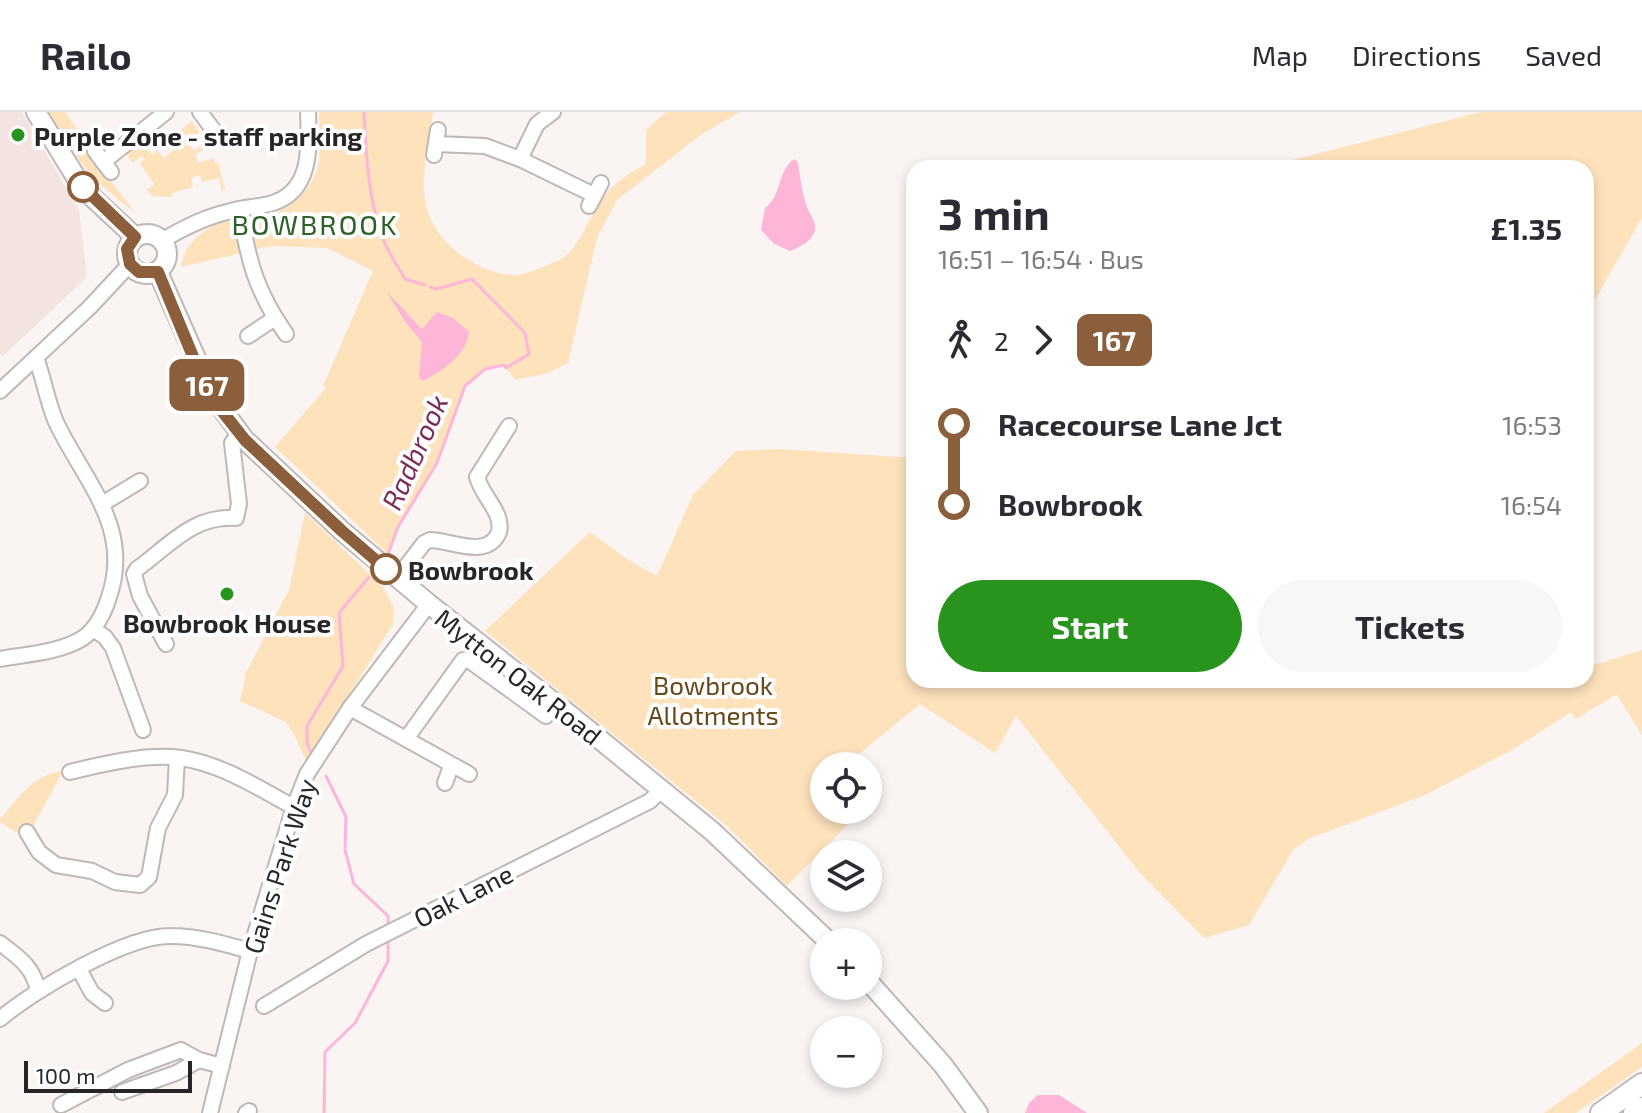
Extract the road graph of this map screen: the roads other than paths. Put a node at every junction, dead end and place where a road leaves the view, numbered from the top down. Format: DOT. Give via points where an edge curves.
graph roads {
  1 [pos="36,112"];
  2 [pos="166,112"];
  3 [pos="222,112"];
  4 [pos="308,112"];
  5 [pos="553,112"];
  6 [pos="205,118"];
  7 [pos="220,139"];
  8 [pos="436,143"];
  9 [pos="520,159"];
  10 [pos="103,162"];
  11 [pos="595,195"];
  12 [pos="239,209"];
  13 [pos="135,237"];
  14 [pos="163,240"];
  15 [pos="130,264"];
  16 [pos="158,272"];
  17 [pos="275,318"];
  18 [pos="286,334"];
  19 [pos="248,336"];
  20 [pos="36,358"];
  21 [pos="0,391"];
  22 [pos="509,426"];
  23 [pos="239,433"];
  24 [pos="140,481"];
  25 [pos="102,504"];
  26 [pos="397,578"];
  27 [pos="429,604"];
  28 [pos="93,629"];
  29 [pos="166,644"];
  30 [pos="0,659"];
  31 [pos="350,708"];
  32 [pos="546,716"];
  33 [pos="143,730"];
  34 [pos="406,739"];
  35 [pos="177,758"];
  36 [pos="451,766"];
  37 [pos="469,774"];
  38 [pos="445,783"];
  39 [pos="86,786"];
  40 [pos="662,789"];
  41 [pos="294,807"];
  42 [pos="27,832"];
  43 [pos="814,928"];
  44 [pos="0,943"];
  45 [pos="250,951"];
  46 [pos="79,969"];
  47 [pos="38,990"];
  48 [pos="882,997"];
  49 [pos="105,1003"];
  50 [pos="264,1006"];
  51 [pos="0,1019"];
  52 [pos="199,1060"];
  53 [pos="222,1066"];
  54 [pos="1642,1084"];
  55 [pos="122,1092"];
  56 [pos="61,1105"];
  57 [pos="1642,1108"];
  58 [pos="210,1113"];
  59 [pos="978,1113"];
  60 [pos="1601,1113"];
  61 [pos="1634,1113"];
  1 -- 13 [label="main road" via="77,179"];
  2 -- 10 [label="street"];
  3 -- 6 [label="street"];
  4 -- 12 [label="street" via="309,155 296,186 274,203"];
  5 -- 9 [label="street" via="537,124"];
  6 -- 7 [label="street"];
  8 -- 9 [label="street" via="485,146"];
  9 -- 11 [label="street"];
  12 -- 14 [label="street" via="202,218"];
  12 -- 17 [label="street" via="255,281"];
  13 -- 14 [label="main road" via="149,233"];
  13 -- 15 [label="main road" via="127,249"];
  14 -- 16 [label="main road" via="167,260"];
  15 -- 16 [label="main road" via="139,272"];
  15 -- 20 [label="street"];
  16 -- 23 [label="main road, Mytton Oak Road" via="213,397"];
  17 -- 18 [label="street"];
  17 -- 19 [label="street"];
  20 -- 21 [label="street"];
  20 -- 25 [label="street" via="57,424"];
  22 -- 26 [label="street" via="477,477 499,519 496,538 477,547 430,540"];
  23 -- 26 [label="main road, Mytton Oak Road"];
  23 -- 29 [label="street" via="232,443 236,518 200,522 134,574"];
  24 -- 25 [label="street"];
  25 -- 28 [label="street" via="116,562 108,602"];
  26 -- 27 [label="main road, Mytton Oak Road"];
  27 -- 31 [label="street, Gains Park Way"];
  27 -- 40 [label="main road, Mytton Oak Road"];
  28 -- 30 [label="street" via="63,647"];
  28 -- 33 [label="street" via="113,648 131,715"];
  31 -- 34 [label="street"];
  31 -- 41 [label="street, Gains Park Way" via="314,762"];
  32 -- 34 [label="street" via="463,660"];
  34 -- 36 [label="street"];
  35 -- 39 [label="street" via="76,770"];
  35 -- 41 [label="street" via="229,773"];
  35 -- 42 [label="street" via="175,795 158,828 149,877 140,885 56,865 39,852"];
  36 -- 37 [label="street"];
  36 -- 38 [label="street"];
  40 -- 43 [label="main road, Mytton Oak Road"];
  40 -- 50 [label="street, Oak Lane" via="650,801 389,933"];
  41 -- 45 [label="street, Gains Park Way"];
  44 -- 47 [label="street" via="25,961"];
  45 -- 46 [label="street" via="170,935 131,944"];
  45 -- 53 [label="street, Gains Park Way"];
  46 -- 47 [label="street"];
  46 -- 49 [label="street" via="88,997"];
  47 -- 51 [label="street"];
  48 -- 59 [label="main road"];
  52 -- 53 [label="street"];
  52 -- 55 [label="street"];
  52 -- 56 [label="street" via="181,1050"];
  53 -- 58 [label="street, Gains Park Way"];
  54 -- 60 [label="highway"];
  57 -- 61 [label="highway"];
}
